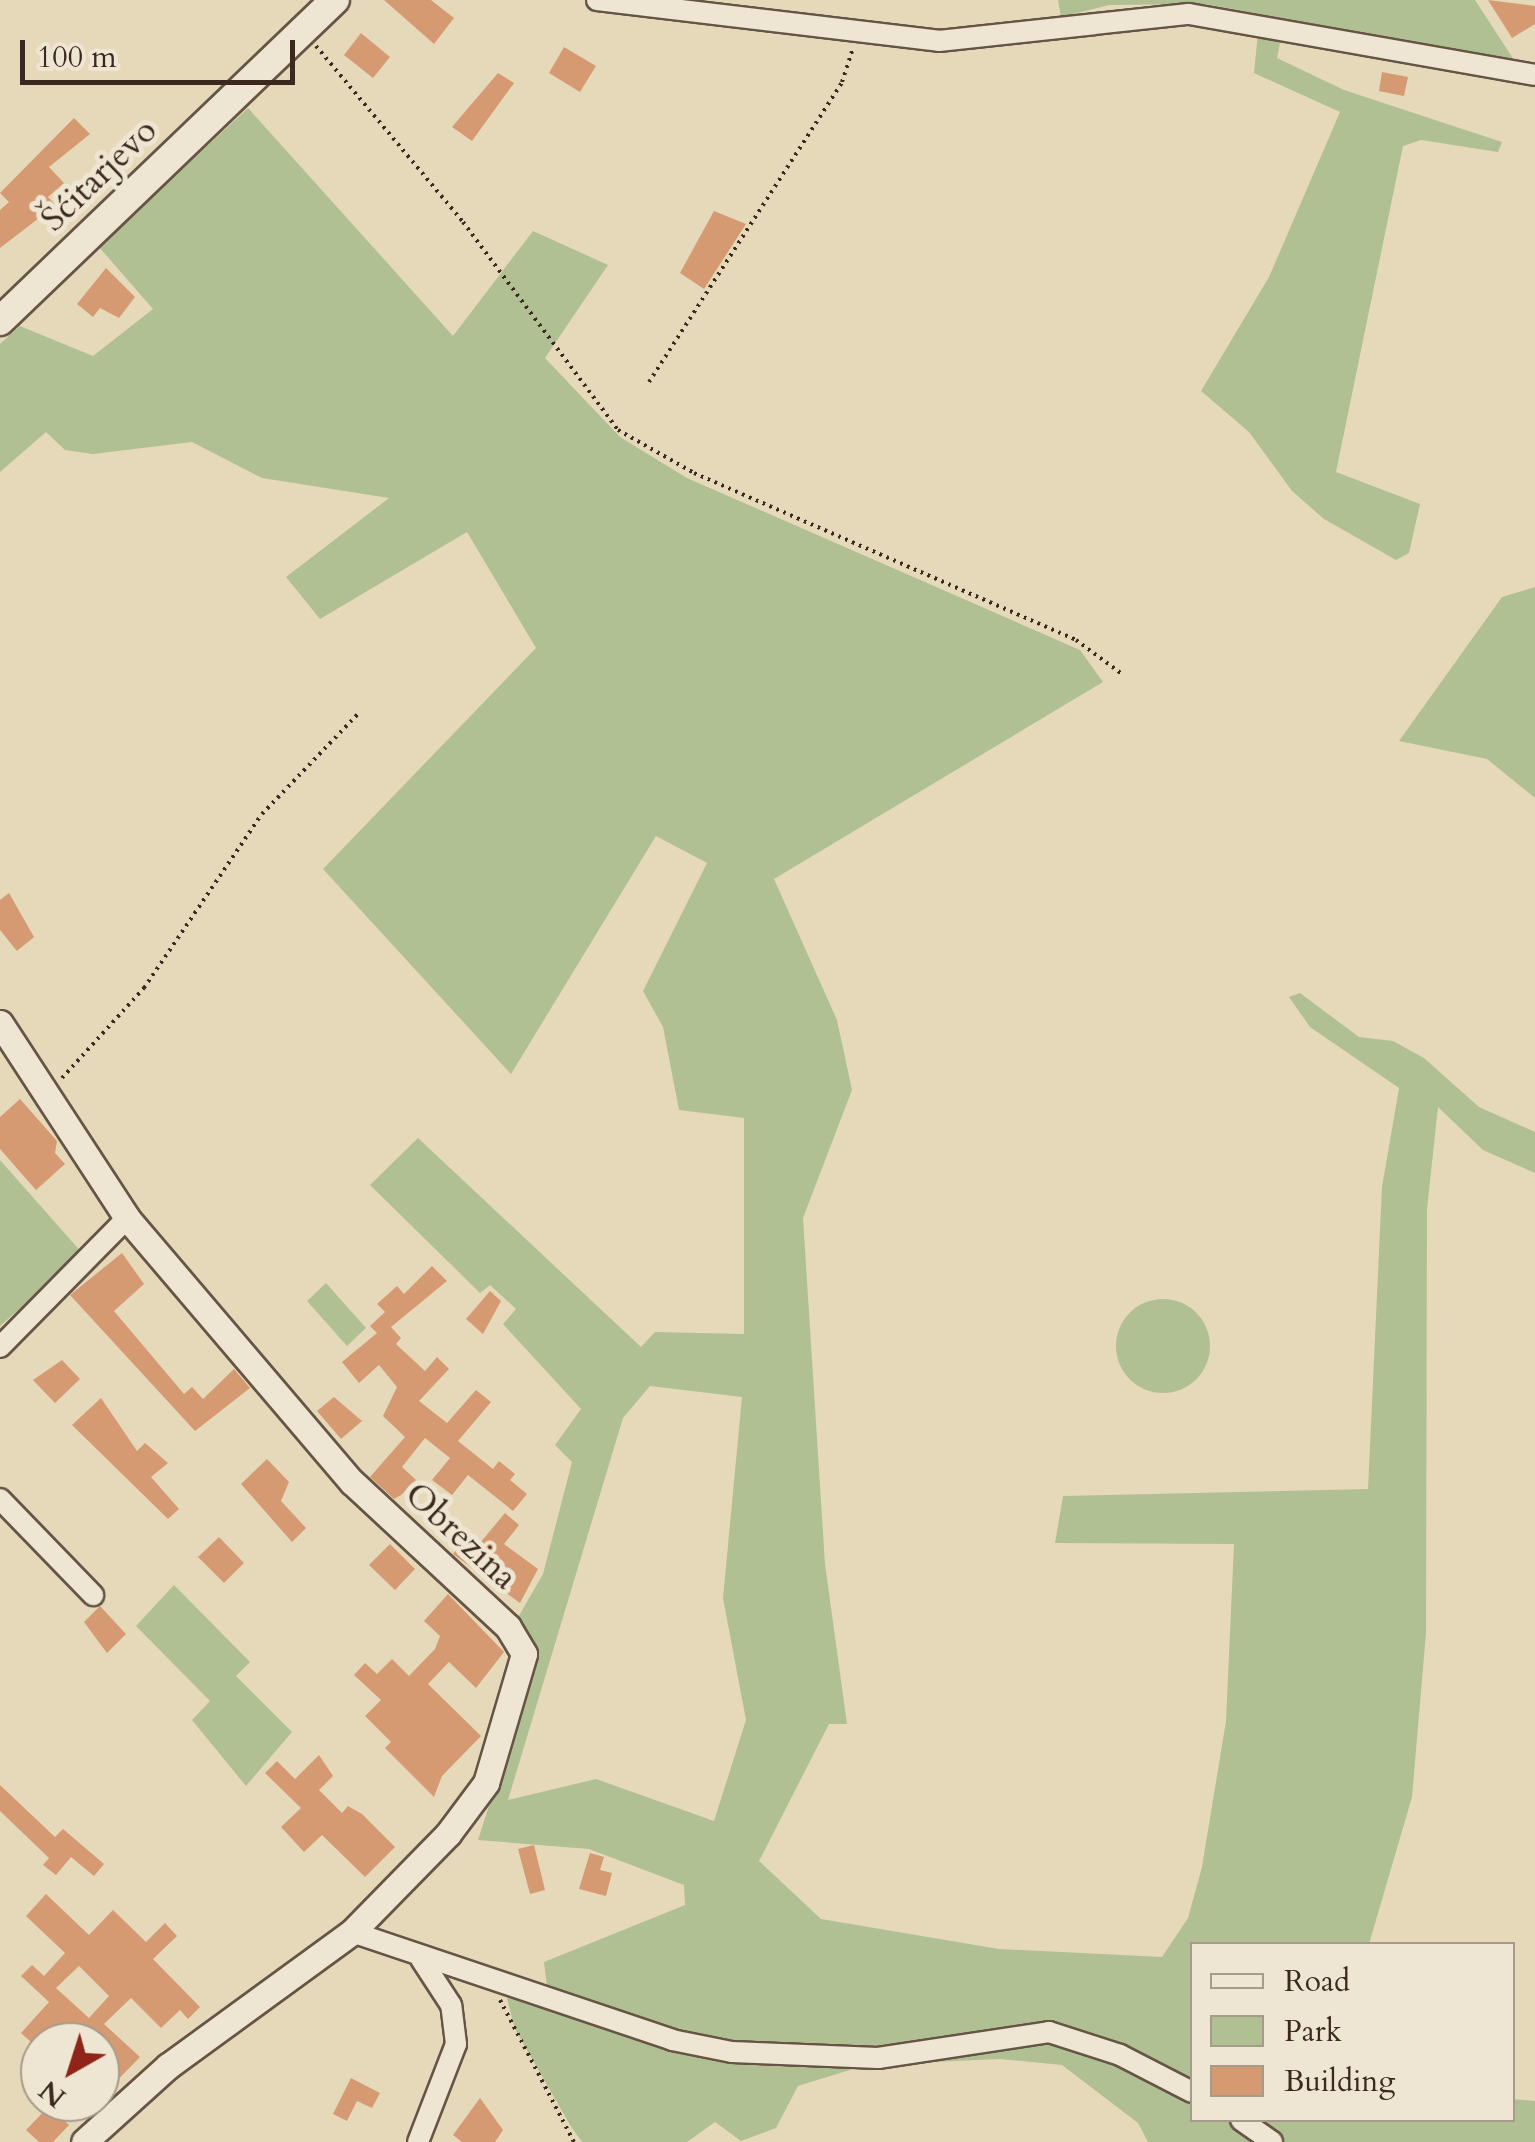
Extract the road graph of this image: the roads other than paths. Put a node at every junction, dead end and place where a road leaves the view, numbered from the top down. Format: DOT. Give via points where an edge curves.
graph roads {
  1 [pos="335,0"];
  2 [pos="597,0"];
  3 [pos="1535,75"];
  4 [pos="0,321"];
  5 [pos="0,1023"];
  6 [pos="128,1218"];
  7 [pos="0,1347"];
  8 [pos="0,1499"];
  9 [pos="93,1595"];
  10 [pos="352,1932"];
  11 [pos="420,1957"];
  12 [pos="1190,2091"];
  13 [pos="1245,2122"];
  14 [pos="84,2142"];
  15 [pos="418,2142"];
  16 [pos="1272,2142"];
  1 -- 4 [label="main road, Šćitarjevo"];
  2 -- 3 [label="street" via="939,41 1190,14"];
  5 -- 6 [label="street, Obrezina"];
  6 -- 7 [label="street"];
  6 -- 10 [label="street, Obrezina" via="352,1482 508,1627 524,1654 502,1745 471,1807"];
  8 -- 9 [label="street"];
  10 -- 11 [label="street"];
  10 -- 14 [label="street, Obrezina" via="168,2066"];
  11 -- 12 [label="street" via="672,2040 770,2057 878,2058 1048,2032 1120,2054"];
  11 -- 15 [label="street" via="451,2005 456,2044"];
  13 -- 16 [label="street"];
}
